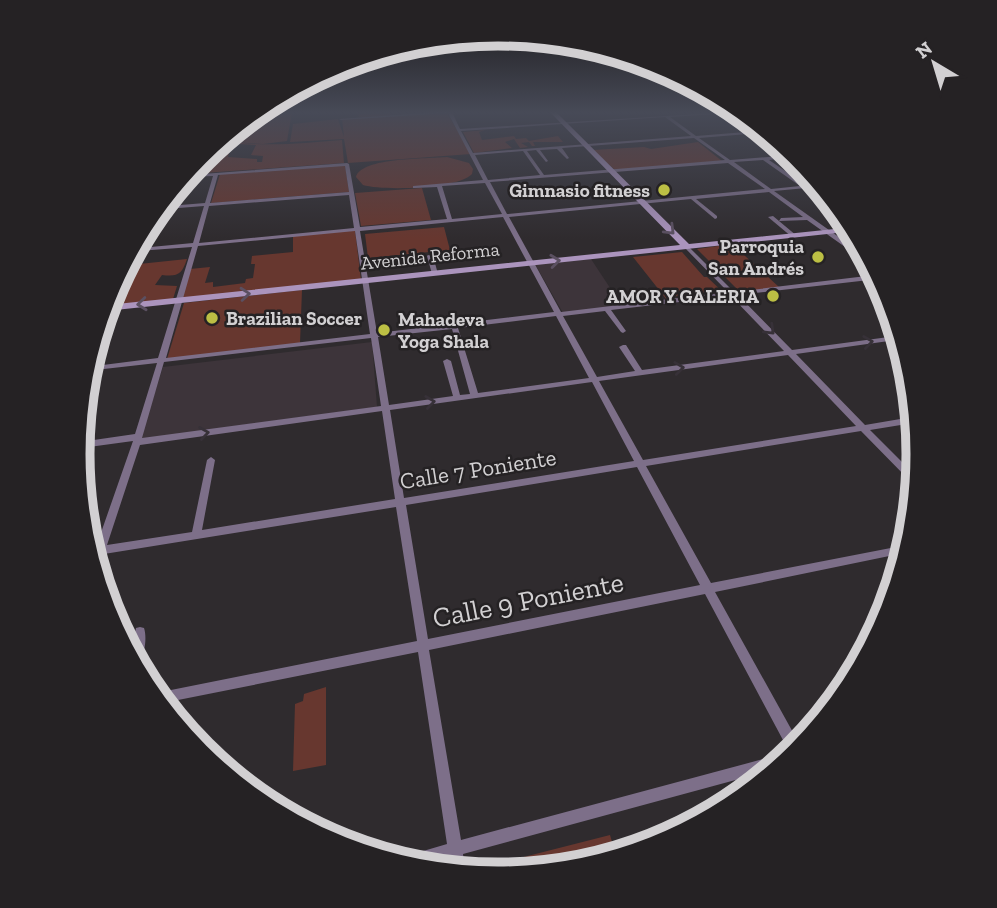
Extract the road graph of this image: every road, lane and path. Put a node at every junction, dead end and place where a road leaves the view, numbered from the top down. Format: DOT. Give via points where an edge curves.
graph roads {
  1 [pos="472,154"];
  2 [pos="527,154"];
  3 [pos="541,154"];
  4 [pos="565,154"];
  5 [pos="595,154"];
  6 [pos="719,154"];
  7 [pos="568,158"];
  8 [pos="779,158"];
  9 [pos="765,159"];
  10 [pos="546,160"];
  11 [pos="729,162"];
  12 [pos="612,171"];
  13 [pos="216,174"];
  14 [pos="200,175"];
  15 [pos="543,177"];
  16 [pos="486,181"];
  17 [pos="439,185"];
  18 [pos="807,186"];
  19 [pos="415,187"];
  20 [pos="804,187"];
  21 [pos="770,190"];
  22 [pos="352,193"];
  23 [pos="692,198"];
  24 [pos="643,202"];
  25 [pos="207,205"];
  26 [pos="172,208"];
  27 [pos="504,215"];
  28 [pos="715,217"];
  29 [pos="771,217"];
  30 [pos="808,218"];
  31 [pos="450,220"];
  32 [pos="781,220"];
  33 [pos="358,229"];
  34 [pos="840,231"];
  35 [pos="827,232"];
  36 [pos="794,236"];
  37 [pos="195,244"];
  38 [pos="687,247"];
  39 [pos="145,249"];
  40 [pos="852,249"];
  41 [pos="430,256"];
  42 [pos="531,263"];
  43 [pos="435,274"];
  44 [pos="867,278"];
  45 [pos="365,281"];
  46 [pos="733,295"];
  47 [pos="177,301"];
  48 [pos="118,307"];
  49 [pos="607,309"];
  50 [pos="559,315"];
  51 [pos="455,328"];
  52 [pos="623,331"];
  53 [pos="375,337"];
  54 [pos="890,339"];
  55 [pos="623,347"];
  56 [pos="790,352"];
  57 [pos="447,361"];
  58 [pos="160,362"];
  59 [pos="99,368"];
  60 [pos="640,373"];
  61 [pos="594,379"];
  62 [pos="475,396"];
  63 [pos="457,398"];
  64 [pos="385,408"];
  65 [pos="906,421"];
  66 [pos="863,428"];
  67 [pos="137,440"];
  68 [pos="90,444"];
  69 [pos="211,460"];
  70 [pos="640,464"];
  71 [pos="906,472"];
  72 [pos="399,501"];
  73 [pos="196,534"];
  74 [pos="101,545"];
  75 [pos="895,551"];
  76 [pos="102,552"];
  77 [pos="707,589"];
  78 [pos="140,632"];
  79 [pos="138,646"];
  80 [pos="421,646"];
  81 [pos="169,696"];
  82 [pos="790,740"];
  83 [pos="761,767"];
  84 [pos="455,849"];
  85 [pos="428,856"];
  86 [pos="457,860"];
  1 -- 16 [label="street"];
  2 -- 15 [label="street"];
  3 -- 10 [label="street"];
  4 -- 7 [label="street"];
  5 -- 12 [label="main road"];
  6 -- 11 [label="street"];
  8 -- 9 [label="street"];
  9 -- 11 [label="street"];
  9 -- 20 [label="street"];
  11 -- 12 [label="street"];
  11 -- 21 [label="street"];
  12 -- 15 [label="street"];
  12 -- 24 [label="main road"];
  13 -- 14 [label="street"];
  13 -- 22 [label="street" via="347,164"];
  13 -- 25 [label="street"];
  15 -- 16 [label="street"];
  16 -- 17 [label="street"];
  16 -- 27 [label="street"];
  17 -- 19 [label="street"];
  17 -- 31 [label="street"];
  18 -- 20 [label="street"];
  20 -- 21 [label="street"];
  21 -- 23 [label="street"];
  21 -- 30 [label="street"];
  22 -- 25 [label="street"];
  22 -- 33 [label="street"];
  23 -- 24 [label="street"];
  23 -- 28 [label="street"];
  24 -- 27 [label="street"];
  24 -- 38 [label="main road, one-way"];
  25 -- 26 [label="street"];
  25 -- 37 [label="street"];
  27 -- 31 [label="street"];
  27 -- 42 [label="street"];
  29 -- 36 [label="street"];
  30 -- 32 [label="street"];
  30 -- 35 [label="street"];
  31 -- 33 [label="street"];
  33 -- 37 [label="street"];
  33 -- 45 [label="street"];
  34 -- 35 [label="main road, Avenida Reforma"];
  35 -- 36 [label="main road, Avenida Reforma"];
  35 -- 40 [label="street"];
  36 -- 38 [label="main road, Avenida Reforma"];
  37 -- 39 [label="street"];
  37 -- 47 [label="street"];
  42 -- 38 [label="main road, Avenida Reforma, one-way"];
  38 -- 46 [label="street"];
  41 -- 43 [label="street"];
  42 -- 43 [label="main road, Avenida Reforma"];
  42 -- 50 [label="street"];
  43 -- 45 [label="main road, Avenida Reforma"];
  44 -- 46 [label="street"];
  47 -- 45 [label="main road, Avenida Reforma, one-way"];
  45 -- 53 [label="street"];
  46 -- 49 [label="street"];
  46 -- 56 [label="street, one-way"];
  47 -- 48 [label="main road, Avenida Reforma, one-way"];
  47 -- 58 [label="street"];
  49 -- 50 [label="street"];
  49 -- 52 [label="street"];
  50 -- 51 [label="street"];
  50 -- 61 [label="street"];
  51 -- 53 [label="street"];
  51 -- 62 [label="street"];
  53 -- 58 [label="street"];
  53 -- 64 [label="street"];
  56 -- 54 [label="street, one-way"];
  55 -- 60 [label="street"];
  60 -- 56 [label="street, one-way"];
  56 -- 66 [label="street"];
  57 -- 63 [label="street"];
  58 -- 59 [label="street"];
  58 -- 67 [label="street"];
  60 -- 61 [label="street"];
  61 -- 62 [label="street"];
  61 -- 70 [label="street"];
  62 -- 63 [label="street"];
  64 -- 63 [label="street, one-way"];
  67 -- 64 [label="street, one-way"];
  64 -- 72 [label="street"];
  65 -- 66 [label="street, Calle 7 Poniente"];
  66 -- 70 [label="street, Calle 7 Poniente"];
  66 -- 71 [label="street"];
  67 -- 68 [label="street"];
  67 -- 74 [label="street"];
  69 -- 73 [label="street"];
  70 -- 72 [label="street, Calle 7 Poniente"];
  70 -- 77 [label="street"];
  72 -- 73 [label="street, Calle 7 Poniente"];
  72 -- 80 [label="street"];
  73 -- 76 [label="street, Calle 7 Poniente"];
  75 -- 77 [label="street, Calle 9 Poniente"];
  77 -- 80 [label="street, Calle 9 Poniente"];
  77 -- 82 [label="street"];
  78 -- 79 [label="street"];
  80 -- 81 [label="street, Calle 9 Poniente"];
  80 -- 84 [label="street"];
  83 -- 84 [label="street"];
  84 -- 85 [label="street"];
  84 -- 86 [label="street"];
}
